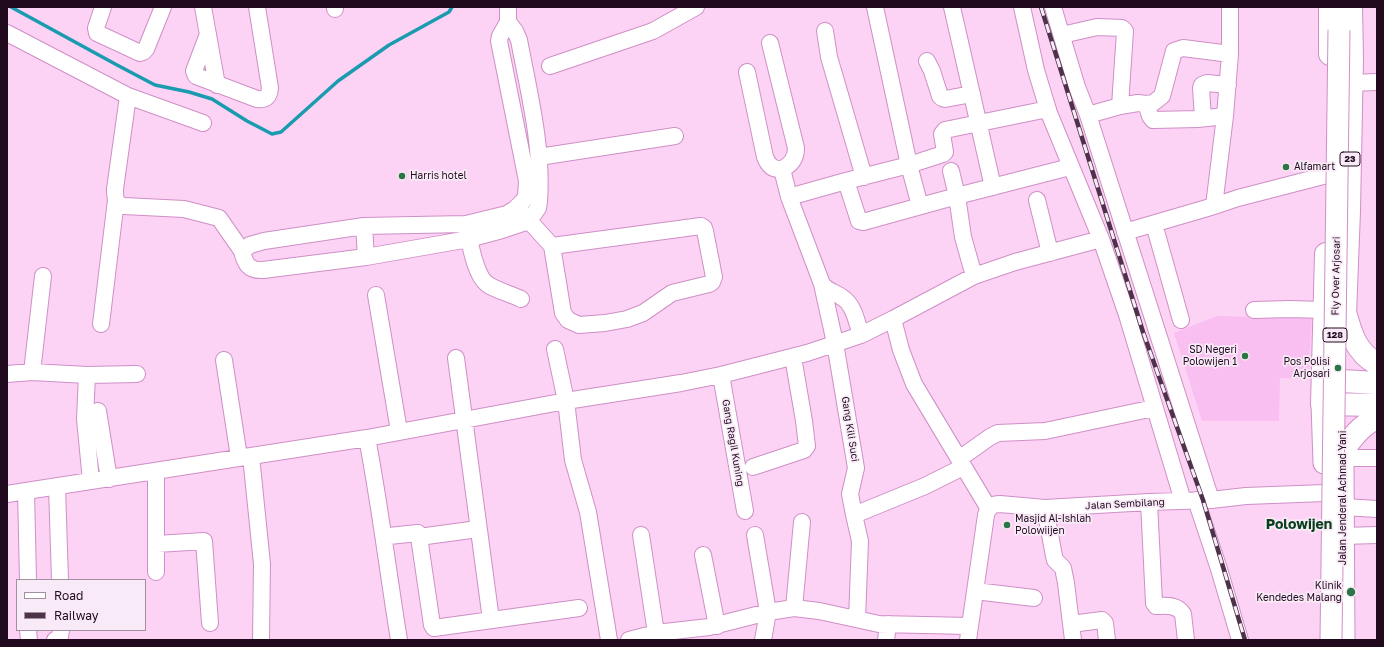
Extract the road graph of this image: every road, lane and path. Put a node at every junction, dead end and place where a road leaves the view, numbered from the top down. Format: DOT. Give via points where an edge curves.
graph roads {
  1 [pos="103,7"];
  2 [pos="162,7"];
  3 [pos="203,7"];
  4 [pos="257,7"];
  5 [pos="696,7"];
  6 [pos="875,7"];
  7 [pos="952,7"];
  8 [pos="1022,7"];
  9 [pos="1053,7"];
  10 [pos="1230,7"];
  11 [pos="1330,7"];
  12 [pos="1339,7"];
  13 [pos="1351,7"];
  14 [pos="508,14"];
  15 [pos="825,31"];
  16 [pos="7,33"];
  17 [pos="1062,35"];
  18 [pos="770,42"];
  19 [pos="1230,54"];
  20 [pos="927,61"];
  21 [pos="550,66"];
  22 [pos="747,72"];
  23 [pos="1377,82"];
  24 [pos="1351,83"];
  25 [pos="1228,85"];
  26 [pos="972,94"];
  27 [pos="128,96"];
  28 [pos="1146,104"];
  29 [pos="1120,106"];
  30 [pos="1048,109"];
  31 [pos="1088,115"];
  32 [pos="1225,116"];
  33 [pos="1203,118"];
  34 [pos="203,123"];
  35 [pos="979,124"];
  36 [pos="675,136"];
  37 [pos="539,157"];
  38 [pos="909,165"];
  39 [pos="1066,168"];
  40 [pos="782,169"];
  41 [pos="951,171"];
  42 [pos="1327,174"];
  43 [pos="864,177"];
  44 [pos="846,181"];
  45 [pos="993,187"];
  46 [pos="957,196"];
  47 [pos="789,197"];
  48 [pos="116,200"];
  49 [pos="1037,200"];
  50 [pos="920,206"];
  51 [pos="1214,206"];
  52 [pos="517,207"];
  53 [pos="529,221"];
  54 [pos="1154,224"];
  55 [pos="364,226"];
  56 [pos="467,232"];
  57 [pos="1125,232"];
  58 [pos="1101,239"];
  59 [pos="552,246"];
  60 [pos="242,251"];
  61 [pos="1050,253"];
  62 [pos="366,257"];
  63 [pos="43,276"];
  64 [pos="974,276"];
  65 [pos="822,284"];
  66 [pos="376,295"];
  67 [pos="521,299"];
  68 [pos="1254,310"];
  69 [pos="1335,311"];
  70 [pos="893,319"];
  71 [pos="1182,320"];
  72 [pos="101,324"];
  73 [pos="861,335"];
  74 [pos="835,343"];
  75 [pos="554,349"];
  76 [pos="793,356"];
  77 [pos="456,358"];
  78 [pos="224,360"];
  79 [pos="1377,364"];
  80 [pos="32,372"];
  81 [pos="7,374"];
  82 [pos="137,374"];
  83 [pos="87,375"];
  84 [pos="721,375"];
  85 [pos="1333,381"];
  86 [pos="1377,383"];
  87 [pos="566,401"];
  88 [pos="1333,404"];
  89 [pos="1377,405"];
  90 [pos="1154,408"];
  91 [pos="98,411"];
  92 [pos="1377,418"];
  93 [pos="464,420"];
  94 [pos="399,431"];
  95 [pos="367,438"];
  96 [pos="245,456"];
  97 [pos="1342,456"];
  98 [pos="1377,458"];
  99 [pos="961,463"];
  100 [pos="753,467"];
  101 [pos="156,472"];
  102 [pos="109,479"];
  103 [pos="91,482"];
  104 [pos="58,486"];
  105 [pos="26,491"];
  106 [pos="1325,493"];
  107 [pos="7,494"];
  108 [pos="1199,500"];
  109 [pos="1149,502"];
  110 [pos="1344,507"];
  111 [pos="1045,508"];
  112 [pos="988,509"];
  113 [pos="1377,509"];
  114 [pos="745,511"];
  115 [pos="854,514"];
  116 [pos="802,522"];
  117 [pos="478,529"];
  118 [pos="1377,534"];
  119 [pos="641,535"];
  120 [pos="755,535"];
  121 [pos="389,536"];
  122 [pos="1343,536"];
  123 [pos="419,537"];
  124 [pos="157,544"];
  125 [pos="703,555"];
  126 [pos="156,572"];
  127 [pos="28,579"];
  128 [pos="60,579"];
  129 [pos="975,591"];
  130 [pos="1034,598"];
  131 [pos="579,608"];
  132 [pos="794,608"];
  133 [pos="768,612"];
  134 [pos="857,619"];
  135 [pos="491,620"];
  136 [pos="210,623"];
  137 [pos="1071,624"];
  138 [pos="717,626"];
  139 [pos="61,631"];
  140 [pos="887,632"];
  141 [pos="656,633"];
  142 [pos="968,633"];
  143 [pos="55,640"];
  144 [pos="261,640"];
  145 [pos="399,640"];
  146 [pos="609,640"];
  147 [pos="629,640"];
  148 [pos="763,640"];
  149 [pos="1073,640"];
  150 [pos="1107,640"];
  151 [pos="1186,640"];
  152 [pos="1240,640"];
  153 [pos="1248,640"];
  154 [pos="1323,640"];
  155 [pos="1331,640"];
  156 [pos="1344,640"];
  1 -- 2 [label="street" via="96,28 97,33 140,53 146,49"];
  3 -- 4 [label="street" via="208,34 194,73 197,77 217,85 257,99 265,99 269,96 270,88"];
  5 -- 21 [label="street" via="653,31"];
  6 -- 38 [label="street"];
  7 -- 26 [label="street"];
  8 -- 30 [label="street"];
  9 -- 17 [label="street"];
  10 -- 19 [label="street"];
  11 -- 42 [label="highway, 23"];
  12 -- 155 [label="main road, Fly Over Arjosari / 128, bridge"];
  13 -- 24 [label="highway, 23"];
  14 -- 37 [label="street" via="519,40"];
  14 -- 52 [label="street" via="499,41 527,181 526,196"];
  15 -- 43 [label="street" via="829,57"];
  16 -- 27 [label="street"];
  17 -- 29 [label="street" via="1097,27 1122,28 1125,31"];
  17 -- 31 [label="street"];
  18 -- 40 [label="street" via="796,148 793,160"];
  19 -- 25 [label="street"];
  19 -- 28 [label="street" via="1183,48 1174,51 1162,96 1153,103"];
  20 -- 26 [label="street" via="942,98"];
  22 -- 40 [label="street" via="766,161 775,169"];
  23 -- 24 [label="street"];
  24 -- 69 [label="highway, 23" via="1349,211"];
  25 -- 32 [label="street"];
  25 -- 33 [label="street" via="1202,85"];
  26 -- 35 [label="street"];
  27 -- 34 [label="street"];
  27 -- 48 [label="street" via="115,188"];
  28 -- 29 [label="street"];
  28 -- 33 [label="street" via="1153,120"];
  29 -- 31 [label="street"];
  30 -- 35 [label="street"];
  30 -- 58 [label="street"];
  31 -- 57 [label="street"];
  32 -- 33 [label="street"];
  32 -- 51 [label="street"];
  35 -- 38 [label="street" via="945,130 942,134 945,152 943,154"];
  35 -- 45 [label="street"];
  36 -- 37 [label="street"];
  37 -- 53 [label="street" via="539,202"];
  38 -- 43 [label="street"];
  38 -- 50 [label="street"];
  39 -- 45 [label="street"];
  40 -- 47 [label="street, Gang Kili Suci"];
  41 -- 46 [label="street"];
  42 -- 51 [label="street"];
  42 -- 69 [label="highway, 23"];
  43 -- 44 [label="street"];
  44 -- 47 [label="street"];
  44 -- 50 [label="street" via="860,222"];
  45 -- 46 [label="street"];
  46 -- 50 [label="street"];
  46 -- 64 [label="street" via="963,237"];
  47 -- 65 [label="street, Gang Kili Suci"];
  48 -- 60 [label="street" via="124,206 184,210 220,218"];
  48 -- 72 [label="street"];
  49 -- 61 [label="street"];
  51 -- 54 [label="street"];
  52 -- 53 [label="street"];
  52 -- 56 [label="street"];
  53 -- 56 [label="street" via="502,230"];
  53 -- 59 [label="street"];
  54 -- 57 [label="street"];
  54 -- 71 [label="street"];
  55 -- 56 [label="street"];
  55 -- 60 [label="street" via="264,241 250,245"];
  55 -- 62 [label="street"];
  56 -- 62 [label="street"];
  56 -- 67 [label="street" via="483,280 492,287"];
  57 -- 108 [label="street"];
  58 -- 61 [label="street"];
  58 -- 90 [label="street" via="1127,315"];
  59 -- 59 [label="street" via="563,313 568,320 579,325 634,317 672,293 709,284 714,278 705,231 701,226"];
  60 -- 62 [label="street" via="248,266 256,270"];
  61 -- 64 [label="street"];
  63 -- 80 [label="street"];
  64 -- 70 [label="street"];
  65 -- 73 [label="street" via="826,290 840,296 852,307"];
  65 -- 74 [label="street, Gang Kili Suci"];
  66 -- 94 [label="street"];
  68 -- 69 [label="street"];
  69 -- 79 [label="highway" via="1355,343"];
  69 -- 85 [label="highway, 23" via="1343,364"];
  70 -- 73 [label="street"];
  70 -- 99 [label="street" via="914,384"];
  73 -- 74 [label="street"];
  74 -- 76 [label="street"];
  74 -- 115 [label="street, Gang Kili Suci" via="856,468 850,494"];
  75 -- 87 [label="street"];
  76 -- 84 [label="street"];
  76 -- 100 [label="street" via="807,446 804,450"];
  77 -- 93 [label="street"];
  78 -- 96 [label="street"];
  80 -- 81 [label="street"];
  80 -- 83 [label="street"];
  82 -- 83 [label="street"];
  83 -- 103 [label="street" via="85,419"];
  84 -- 87 [label="street"];
  84 -- 114 [label="street, Gang Ragil Kuning"];
  85 -- 86 [label="highway"];
  85 -- 88 [label="highway, 23"];
  87 -- 93 [label="street"];
  87 -- 146 [label="street" via="573,460 588,512"];
  88 -- 89 [label="highway"];
  88 -- 97 [label="main road, Jalan Jenderal Achmad Yani"];
  88 -- 106 [label="main road, Jalan Jenderal Achmad Yani"];
  90 -- 99 [label="street" via="1045,431 996,434"];
  90 -- 108 [label="street"];
  91 -- 102 [label="street"];
  92 -- 97 [label="highway" via="1350,438"];
  93 -- 94 [label="street"];
  93 -- 117 [label="street"];
  94 -- 95 [label="street"];
  95 -- 96 [label="street"];
  95 -- 145 [label="street"];
  96 -- 101 [label="street"];
  96 -- 144 [label="street" via="262,564"];
  97 -- 98 [label="street"];
  97 -- 110 [label="main road, Jalan Jenderal Achmad Yani"];
  99 -- 112 [label="street"];
  99 -- 115 [label="street" via="925,486"];
  101 -- 102 [label="street"];
  101 -- 124 [label="street"];
  102 -- 103 [label="street"];
  103 -- 104 [label="street"];
  104 -- 105 [label="street"];
  104 -- 128 [label="street"];
  105 -- 107 [label="street"];
  105 -- 127 [label="street"];
  106 -- 108 [label="street, Jalan Sembilang"];
  106 -- 154 [label="main road, Jalan Jenderal Achmad Yani"];
  108 -- 109 [label="street, Jalan Sembilang"];
  108 -- 152 [label="street"];
  108 -- 153 [label="street"];
  109 -- 111 [label="street, Jalan Sembilang"];
  109 -- 151 [label="street" via="1154,604 1173,606 1181,611"];
  110 -- 113 [label="street"];
  110 -- 122 [label="main road, Jalan Jenderal Achmad Yani"];
  111 -- 112 [label="street, Jalan Sembilang" via="1000,504"];
  111 -- 137 [label="street" via="1055,560 1062,568 1066,583"];
  112 -- 129 [label="street"];
  115 -- 134 [label="street, Gang Kili Suci" via="860,541"];
  116 -- 132 [label="street"];
  117 -- 123 [label="street"];
  117 -- 135 [label="street"];
  118 -- 122 [label="street"];
  119 -- 141 [label="street"];
  120 -- 133 [label="street"];
  121 -- 123 [label="street" via="418,533"];
  122 -- 156 [label="main road, Jalan Jenderal Achmad Yani"];
  123 -- 135 [label="street" via="432,626 438,628"];
  124 -- 126 [label="street"];
  124 -- 136 [label="street" via="204,541"];
  125 -- 138 [label="street"];
  129 -- 130 [label="street"];
  129 -- 142 [label="street"];
  131 -- 135 [label="street"];
  132 -- 133 [label="street"];
  132 -- 134 [label="street"];
  133 -- 138 [label="street"];
  133 -- 148 [label="street"];
  134 -- 140 [label="street"];
  137 -- 149 [label="street"];
  137 -- 150 [label="street" via="1102,620 1106,623"];
  138 -- 141 [label="street"];
  139 -- 143 [label="street" via="60,637"];
  140 -- 142 [label="street"];
  141 -- 147 [label="street"];
}
